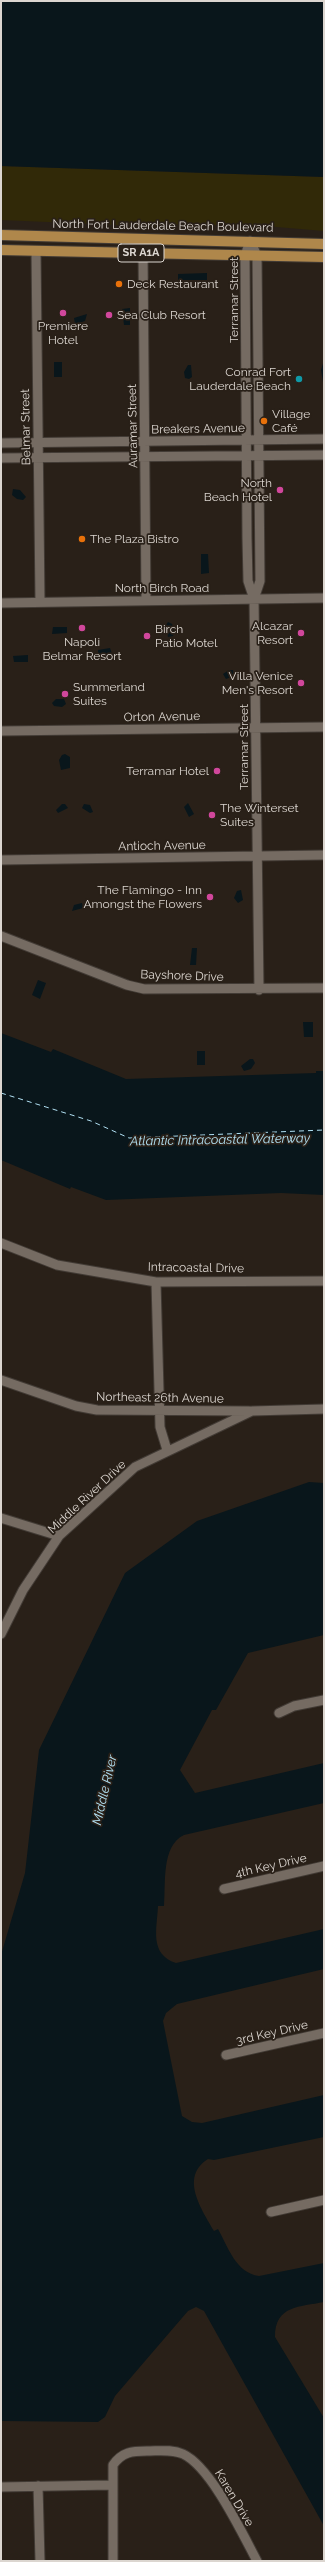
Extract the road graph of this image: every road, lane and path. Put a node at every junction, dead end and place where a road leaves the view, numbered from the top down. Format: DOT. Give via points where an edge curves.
graph roads {
  1 [pos="1,235"];
  2 [pos="250,241"];
  3 [pos="324,244"];
  4 [pos="1,250"];
  5 [pos="36,251"];
  6 [pos="143,253"];
  7 [pos="245,256"];
  8 [pos="257,256"];
  9 [pos="324,257"];
  10 [pos="324,439"];
  11 [pos="246,440"];
  12 [pos="259,440"];
  13 [pos="145,441"];
  14 [pos="38,443"];
  15 [pos="1,444"];
  16 [pos="324,455"];
  17 [pos="246,456"];
  18 [pos="259,456"];
  19 [pos="145,457"];
  20 [pos="1,458"];
  21 [pos="38,458"];
  22 [pos="324,598"];
  23 [pos="146,599"];
  24 [pos="254,600"];
  25 [pos="40,602"];
  26 [pos="1,603"];
  27 [pos="324,727"];
  28 [pos="256,728"];
  29 [pos="1,731"];
  30 [pos="256,856"];
  31 [pos="324,856"];
  32 [pos="1,860"];
  33 [pos="1,936"];
  34 [pos="324,988"];
  35 [pos="259,990"];
  36 [pos="1,1243"];
  37 [pos="324,1281"];
  38 [pos="156,1282"];
  39 [pos="1,1380"];
  40 [pos="324,1409"];
  41 [pos="252,1411"];
  42 [pos="160,1412"];
  43 [pos="167,1450"];
  44 [pos="1,1518"];
  45 [pos="59,1536"];
  46 [pos="1,1634"];
  47 [pos="324,1700"];
  48 [pos="279,1713"];
  49 [pos="324,1866"];
  50 [pos="224,1889"];
  51 [pos="324,2033"];
  52 [pos="226,2056"];
  53 [pos="324,2200"];
  54 [pos="270,2212"];
  55 [pos="111,2485"];
  56 [pos="38,2486"];
  57 [pos="1,2487"];
  58 [pos="40,2561"];
  59 [pos="113,2561"];
  60 [pos="257,2561"];
  1 -- 2 [label="main road, North Fort Lauderdale Beach Boulevard / SR A1A"];
  2 -- 3 [label="main road, North Fort Lauderdale Beach Boulevard / SR A1A"];
  2 -- 7 [label="street, Terramar Street"];
  2 -- 8 [label="street, Terramar Street"];
  4 -- 5 [label="main road, SR A1A"];
  5 -- 6 [label="main road, SR A1A"];
  5 -- 14 [label="street, Belmar Street"];
  6 -- 7 [label="main road, SR A1A"];
  6 -- 13 [label="street, Auramar Street"];
  7 -- 8 [label="main road, SR A1A"];
  7 -- 11 [label="street, Terramar Street"];
  8 -- 9 [label="main road, SR A1A"];
  8 -- 12 [label="street, Terramar Street"];
  10 -- 12 [label="street, Breakers Avenue"];
  11 -- 12 [label="street, Breakers Avenue"];
  11 -- 13 [label="street, Breakers Avenue"];
  11 -- 17 [label="street, Terramar Street"];
  12 -- 18 [label="street, Terramar Street"];
  13 -- 14 [label="street, Breakers Avenue"];
  13 -- 19 [label="street, Auramar Street"];
  14 -- 15 [label="street, Breakers Avenue"];
  14 -- 21 [label="street, Belmar Street"];
  16 -- 18 [label="street"];
  17 -- 18 [label="street"];
  17 -- 19 [label="street"];
  17 -- 24 [label="street, Terramar Street" via="248,581"];
  18 -- 24 [label="street, Terramar Street" via="260,581"];
  19 -- 21 [label="street"];
  19 -- 23 [label="street, Auramar Street"];
  20 -- 21 [label="street"];
  21 -- 25 [label="street, Belmar Street"];
  22 -- 24 [label="street, North Birch Road"];
  23 -- 24 [label="street, North Birch Road"];
  23 -- 25 [label="street, North Birch Road"];
  24 -- 28 [label="street, Terramar Street"];
  25 -- 26 [label="street, North Birch Road"];
  27 -- 28 [label="street, Orton Avenue"];
  28 -- 29 [label="street, Orton Avenue"];
  28 -- 30 [label="street, Terramar Street"];
  30 -- 31 [label="street, Antioch Avenue"];
  30 -- 32 [label="street, Antioch Avenue"];
  30 -- 35 [label="street, Terramar Street"];
  33 -- 35 [label="street, Bayshore Drive" via="135,987 163,990"];
  34 -- 35 [label="street, Bayshore Drive"];
  36 -- 38 [label="street, Intracoastal Drive" via="57,1265"];
  37 -- 38 [label="street, Intracoastal Drive"];
  38 -- 42 [label="street"];
  39 -- 42 [label="street, Northeast 26th Avenue" via="76,1406 97,1410"];
  40 -- 41 [label="street, Middle River Drive"];
  41 -- 42 [label="street, Northeast 26th Avenue"];
  41 -- 43 [label="street, Middle River Drive"];
  42 -- 43 [label="street" via="162,1437"];
  43 -- 45 [label="street, Middle River Drive" via="135,1468"];
  44 -- 45 [label="street"];
  45 -- 46 [label="street, Middle River Drive" via="23,1590"];
  47 -- 48 [label="street"];
  49 -- 50 [label="street, 4th Key Drive"];
  51 -- 52 [label="street, 3rd Key Drive"];
  53 -- 54 [label="street"];
  55 -- 56 [label="street"];
  55 -- 59 [label="street, Karen Drive"];
  55 -- 60 [label="street, Karen Drive" via="113,2465 118,2458 129,2452 170,2451 188,2456 210,2478"];
  56 -- 57 [label="street"];
  56 -- 58 [label="street"];
}
